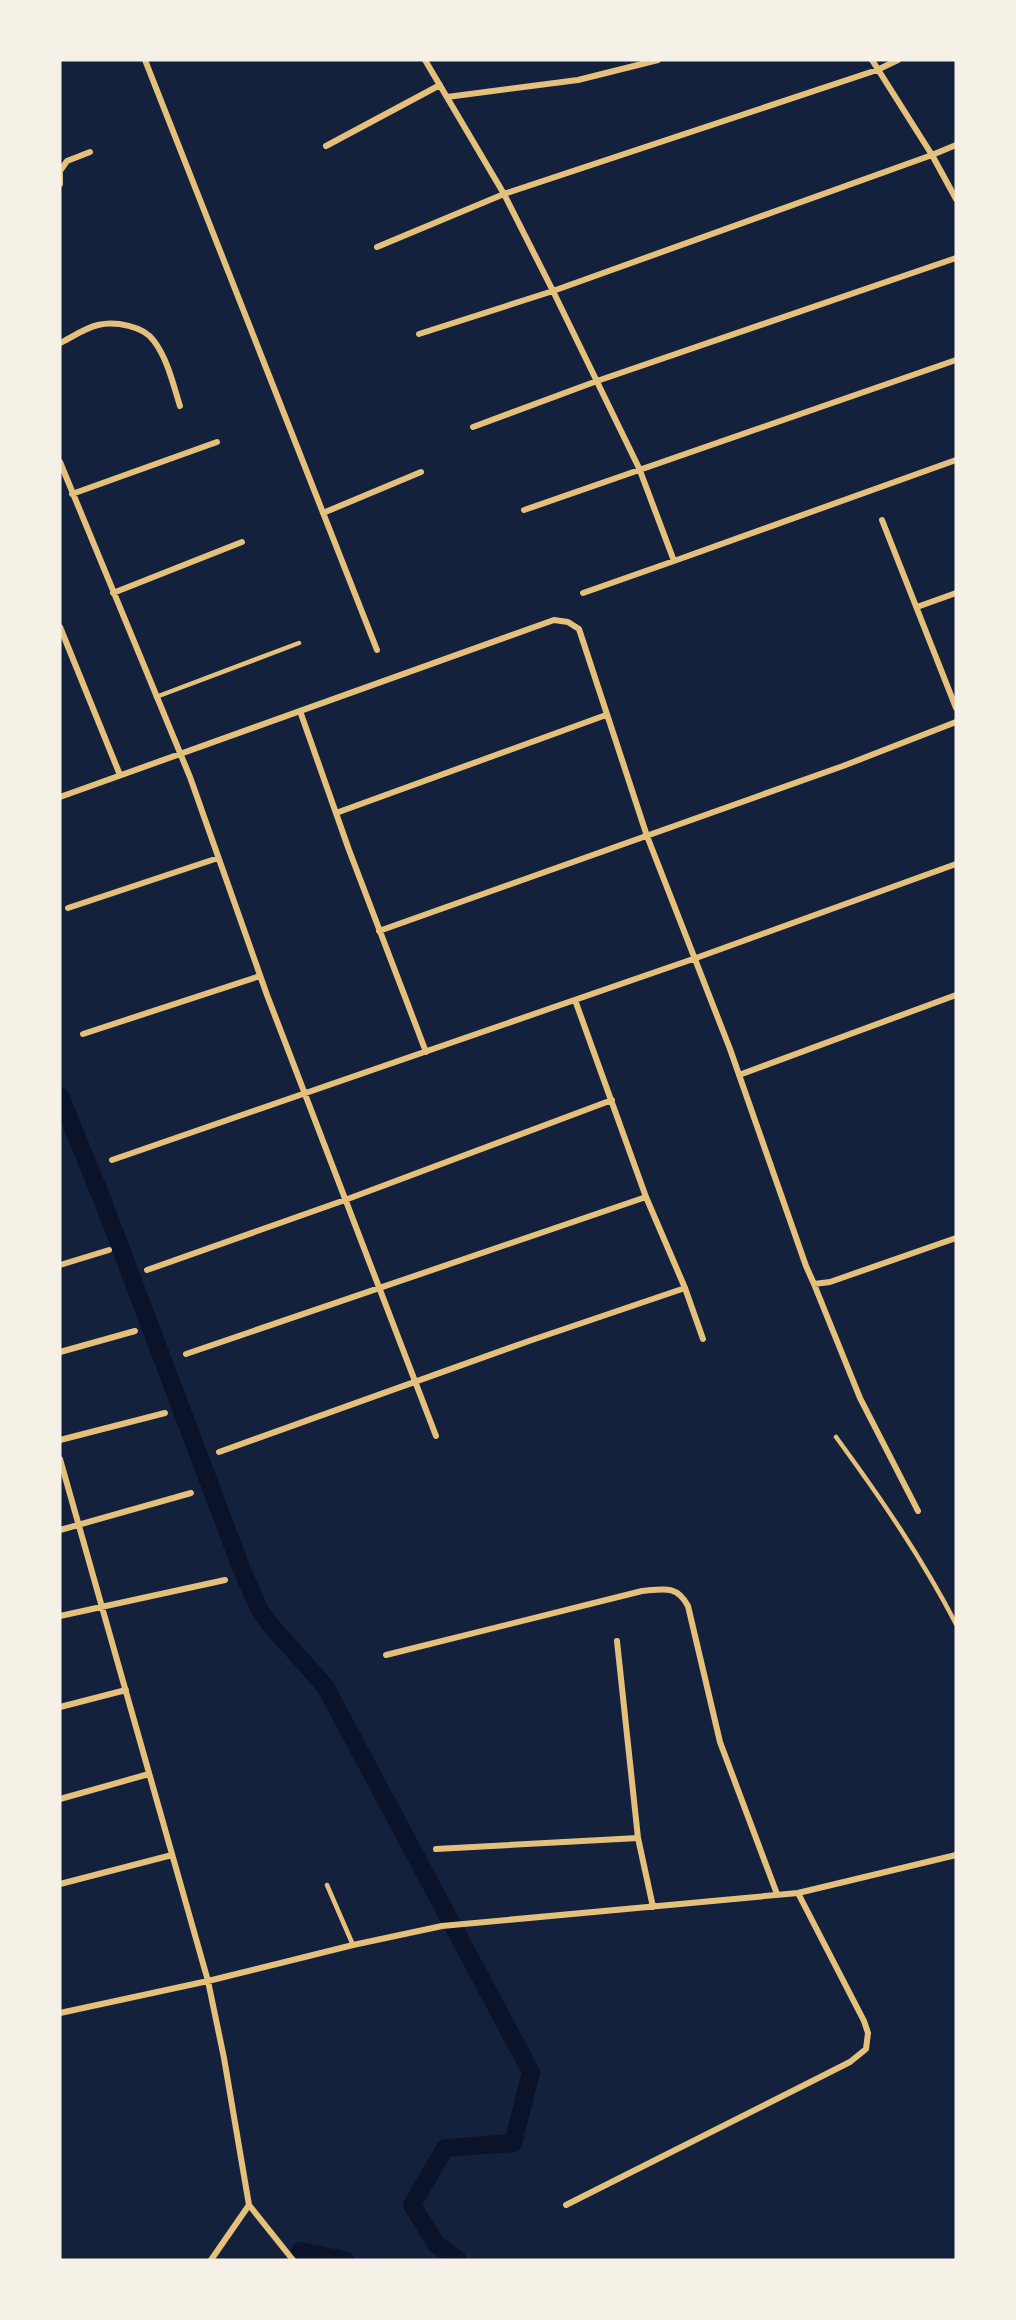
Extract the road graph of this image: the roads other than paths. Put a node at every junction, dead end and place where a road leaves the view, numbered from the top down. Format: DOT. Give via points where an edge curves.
graph roads {
  1 [pos="145,60"];
  2 [pos="425,60"];
  3 [pos="658,60"];
  4 [pos="872,60"];
  5 [pos="898,60"];
  6 [pos="877,70"];
  7 [pos="440,85"];
  8 [pos="447,97"];
  9 [pos="956,145"];
  10 [pos="326,146"];
  11 [pos="90,152"];
  12 [pos="932,156"];
  13 [pos="60,173"];
  14 [pos="60,184"];
  15 [pos="504,194"];
  16 [pos="956,199"];
  17 [pos="377,247"];
  18 [pos="956,258"];
  19 [pos="552,291"];
  20 [pos="419,334"];
  21 [pos="60,343"];
  22 [pos="956,360"];
  23 [pos="597,381"];
  24 [pos="180,406"];
  25 [pos="473,427"];
  26 [pos="216,442"];
  27 [pos="956,460"];
  28 [pos="60,462"];
  29 [pos="639,468"];
  30 [pos="422,472"];
  31 [pos="72,494"];
  32 [pos="524,510"];
  33 [pos="323,513"];
  34 [pos="882,520"];
  35 [pos="242,542"];
  36 [pos="674,561"];
  37 [pos="112,593"];
  38 [pos="583,593"];
  39 [pos="956,593"];
  40 [pos="917,607"];
  41 [pos="60,627"];
  42 [pos="299,643"];
  43 [pos="377,650"];
  44 [pos="156,697"];
  45 [pos="956,708"];
  46 [pos="300,711"];
  47 [pos="606,716"];
  48 [pos="956,722"];
  49 [pos="180,753"];
  50 [pos="120,775"];
  51 [pos="60,797"];
  52 [pos="336,813"];
  53 [pos="648,837"];
  54 [pos="219,858"];
  55 [pos="956,864"];
  56 [pos="68,908"];
  57 [pos="379,931"];
  58 [pos="696,958"];
  59 [pos="260,976"];
  60 [pos="956,995"];
  61 [pos="575,1000"];
  62 [pos="83,1034"];
  63 [pos="426,1052"];
  64 [pos="739,1075"];
  65 [pos="305,1094"];
  66 [pos="612,1100"];
  67 [pos="112,1160"];
  68 [pos="646,1197"];
  69 [pos="345,1200"];
  70 [pos="956,1238"];
  71 [pos="109,1250"];
  72 [pos="60,1265"];
  73 [pos="147,1270"];
  74 [pos="814,1284"];
  75 [pos="379,1288"];
  76 [pos="685,1288"];
  77 [pos="135,1331"];
  78 [pos="703,1339"];
  79 [pos="60,1352"];
  80 [pos="186,1354"];
  81 [pos="415,1382"];
  82 [pos="165,1413"];
  83 [pos="436,1436"];
  84 [pos="836,1437"];
  85 [pos="60,1440"];
  86 [pos="219,1452"];
  87 [pos="60,1459"];
  88 [pos="191,1493"];
  89 [pos="918,1511"];
  90 [pos="78,1526"];
  91 [pos="60,1530"];
  92 [pos="225,1580"];
  93 [pos="102,1606"];
  94 [pos="60,1616"];
  95 [pos="956,1624"];
  96 [pos="617,1641"];
  97 [pos="386,1655"];
  98 [pos="126,1690"];
  99 [pos="60,1707"];
  100 [pos="149,1774"];
  101 [pos="60,1799"];
  102 [pos="639,1838"];
  103 [pos="436,1849"];
  104 [pos="172,1855"];
  105 [pos="956,1855"];
  106 [pos="60,1884"];
  107 [pos="327,1885"];
  108 [pos="798,1893"];
  109 [pos="777,1894"];
  110 [pos="653,1907"];
  111 [pos="353,1945"];
  112 [pos="208,1981"];
  113 [pos="60,2013"];
  114 [pos="249,2205"];
  115 [pos="566,2205"];
  116 [pos="211,2260"];
  117 [pos="293,2260"];
  1 -- 33 [label="street"];
  2 -- 7 [label="street"];
  3 -- 8 [label="street" via="578,80"];
  4 -- 6 [label="street"];
  5 -- 6 [label="street"];
  6 -- 12 [label="street"];
  6 -- 15 [label="street"];
  7 -- 8 [label="street"];
  7 -- 10 [label="street"];
  8 -- 15 [label="street"];
  9 -- 12 [label="street"];
  11 -- 13 [label="street" via="67,161"];
  12 -- 16 [label="street"];
  12 -- 19 [label="street"];
  13 -- 14 [label="street"];
  15 -- 17 [label="street"];
  15 -- 19 [label="street"];
  18 -- 23 [label="street"];
  19 -- 20 [label="street"];
  19 -- 23 [label="street"];
  21 -- 24 [label="street" via="100,324 124,325 146,332 164,359"];
  22 -- 29 [label="street"];
  23 -- 25 [label="street"];
  23 -- 29 [label="street"];
  26 -- 31 [label="street"];
  27 -- 36 [label="street"];
  28 -- 31 [label="street"];
  29 -- 32 [label="street"];
  29 -- 36 [label="street"];
  30 -- 33 [label="street"];
  31 -- 37 [label="street"];
  33 -- 43 [label="street"];
  34 -- 40 [label="street"];
  35 -- 37 [label="street"];
  36 -- 38 [label="street"];
  37 -- 44 [label="street"];
  39 -- 40 [label="street"];
  40 -- 45 [label="street"];
  41 -- 50 [label="street"];
  42 -- 44 [label="lane"];
  44 -- 49 [label="street"];
  46 -- 47 [label="street" via="554,620 579,629"];
  46 -- 49 [label="street"];
  46 -- 52 [label="street"];
  47 -- 52 [label="street"];
  47 -- 53 [label="street"];
  48 -- 53 [label="street"];
  49 -- 50 [label="street"];
  49 -- 54 [label="street"];
  50 -- 51 [label="street"];
  52 -- 57 [label="street"];
  53 -- 57 [label="street"];
  53 -- 58 [label="street"];
  54 -- 56 [label="street"];
  54 -- 59 [label="street"];
  55 -- 58 [label="street"];
  57 -- 63 [label="street"];
  58 -- 61 [label="street"];
  58 -- 64 [label="street"];
  59 -- 62 [label="street"];
  59 -- 65 [label="street"];
  60 -- 64 [label="street"];
  61 -- 63 [label="street"];
  61 -- 66 [label="street"];
  63 -- 65 [label="street"];
  64 -- 74 [label="street"];
  65 -- 67 [label="street"];
  65 -- 69 [label="street"];
  66 -- 68 [label="street"];
  66 -- 69 [label="street"];
  68 -- 75 [label="street"];
  68 -- 76 [label="street"];
  69 -- 73 [label="street"];
  69 -- 75 [label="street"];
  70 -- 74 [label="street" via="830,1282"];
  71 -- 72 [label="street"];
  74 -- 89 [label="street" via="860,1398"];
  75 -- 80 [label="street"];
  75 -- 81 [label="street"];
  76 -- 78 [label="street"];
  76 -- 81 [label="street"];
  77 -- 79 [label="street"];
  81 -- 83 [label="street"];
  81 -- 86 [label="street"];
  82 -- 85 [label="street"];
  84 -- 95 [label="lane" via="874,1488"];
  87 -- 90 [label="street"];
  88 -- 90 [label="street"];
  90 -- 91 [label="street"];
  90 -- 93 [label="street"];
  92 -- 93 [label="street"];
  93 -- 94 [label="street"];
  93 -- 98 [label="street"];
  96 -- 102 [label="street"];
  97 -- 109 [label="street" via="642,1591 676,1591 688,1606 720,1742"];
  98 -- 99 [label="street"];
  98 -- 100 [label="street"];
  100 -- 101 [label="street"];
  100 -- 104 [label="street"];
  102 -- 103 [label="street"];
  102 -- 110 [label="street"];
  104 -- 106 [label="street"];
  104 -- 112 [label="street"];
  105 -- 108 [label="street"];
  107 -- 111 [label="lane"];
  108 -- 109 [label="street"];
  108 -- 115 [label="street" via="864,2021 868,2033 866,2049 850,2062"];
  109 -- 110 [label="street"];
  110 -- 111 [label="street" via="442,1926"];
  111 -- 112 [label="street"];
  112 -- 113 [label="street"];
  112 -- 114 [label="street"];
  114 -- 116 [label="street"];
  114 -- 117 [label="street"];
}
